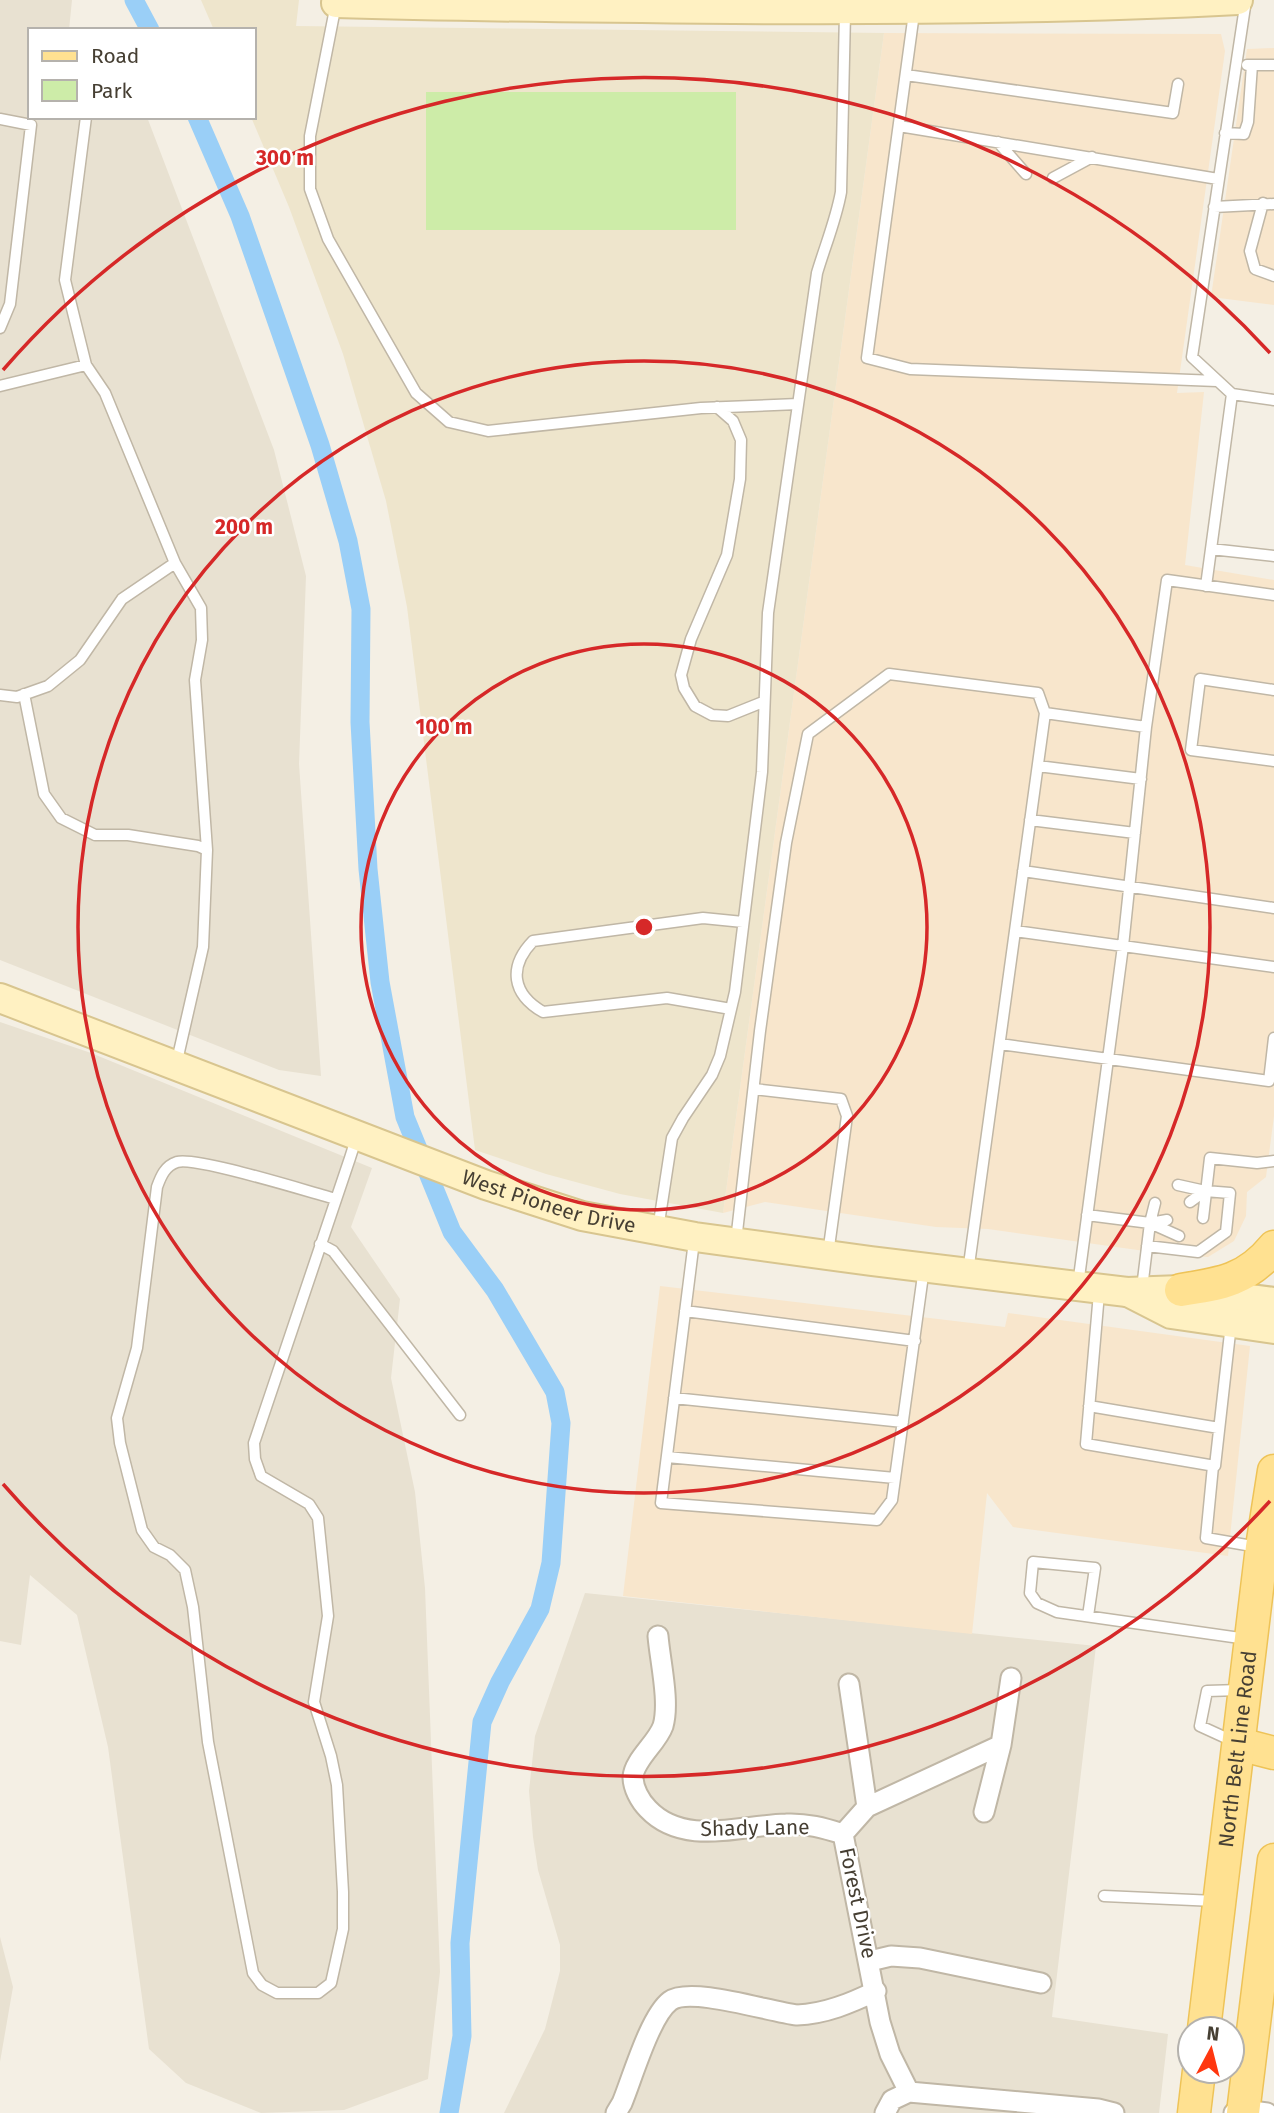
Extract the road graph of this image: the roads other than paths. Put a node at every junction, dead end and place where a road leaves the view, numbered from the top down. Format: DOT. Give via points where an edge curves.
graph roads {
  1 [pos="1238,0"];
  2 [pos="1246,0"];
  3 [pos="336,2"];
  4 [pos="476,4"];
  5 [pos="845,9"];
  6 [pos="915,9"];
  7 [pos="1252,65"];
  8 [pos="1274,65"];
  9 [pos="1236,66"];
  10 [pos="906,75"];
  11 [pos="1178,84"];
  12 [pos="0,119"];
  13 [pos="86,119"];
  14 [pos="899,126"];
  15 [pos="1225,133"];
  16 [pos="998,142"];
  17 [pos="1092,157"];
  18 [pos="1026,174"];
  19 [pos="1053,178"];
  20 [pos="1218,179"];
  21 [pos="1268,204"];
  22 [pos="1214,206"];
  23 [pos="1274,276"];
  24 [pos="0,328"];
  25 [pos="86,365"];
  26 [pos="1217,381"];
  27 [pos="0,386"];
  28 [pos="1232,394"];
  29 [pos="1274,400"];
  30 [pos="799,404"];
  31 [pos="717,407"];
  32 [pos="1211,549"];
  33 [pos="1274,556"];
  34 [pos="175,563"];
  35 [pos="1206,586"];
  36 [pos="1274,595"];
  37 [pos="1274,690"];
  38 [pos="0,695"];
  39 [pos="24,695"];
  40 [pos="763,702"];
  41 [pos="1045,713"];
  42 [pos="1146,727"];
  43 [pos="1274,761"];
  44 [pos="1038,766"];
  45 [pos="1141,779"];
  46 [pos="1030,820"];
  47 [pos="1135,833"];
  48 [pos="206,850"];
  49 [pos="1023,871"];
  50 [pos="1129,886"];
  51 [pos="1274,908"];
  52 [pos="743,922"];
  53 [pos="1015,931"];
  54 [pos="1123,946"];
  55 [pos="1274,967"];
  56 [pos="0,998"];
  57 [pos="731,1009"];
  58 [pos="1274,1038"];
  59 [pos="1000,1044"];
  60 [pos="1108,1058"];
  61 [pos="175,1066"];
  62 [pos="754,1089"];
  63 [pos="357,1136"];
  64 [pos="1274,1161"];
  65 [pos="1178,1185"];
  66 [pos="1205,1191"];
  67 [pos="336,1199"];
  68 [pos="1190,1202"];
  69 [pos="1155,1203"];
  70 [pos="1087,1215"];
  71 [pos="1203,1218"];
  72 [pos="1167,1220"];
  73 [pos="1150,1223"];
  74 [pos="658,1230"];
  75 [pos="1179,1236"];
  76 [pos="695,1237"];
  77 [pos="736,1242"];
  78 [pos="320,1244"];
  79 [pos="1147,1246"];
  80 [pos="1274,1247"];
  81 [pos="828,1255"];
  82 [pos="925,1267"];
  83 [pos="968,1272"];
  84 [pos="1088,1287"];
  85 [pos="1181,1290"];
  86 [pos="1134,1292"];
  87 [pos="1274,1302"];
  88 [pos="685,1311"];
  89 [pos="1231,1323"];
  90 [pos="1274,1329"];
  91 [pos="915,1341"];
  92 [pos="674,1398"];
  93 [pos="1089,1406"];
  94 [pos="460,1415"];
  95 [pos="903,1422"];
  96 [pos="1219,1428"];
  97 [pos="667,1457"];
  98 [pos="1213,1466"];
  99 [pos="1274,1471"];
  100 [pos="895,1478"];
  101 [pos="1262,1547"];
  102 [pos="1088,1616"];
  103 [pos="658,1636"];
  104 [pos="1251,1640"];
  105 [pos="1011,1678"];
  106 [pos="849,1684"];
  107 [pos="1238,1744"];
  108 [pos="1001,1745"];
  109 [pos="1274,1753"];
  110 [pos="867,1807"];
  111 [pos="984,1812"];
  112 [pos="844,1834"];
  113 [pos="1274,1860"];
  114 [pos="1104,1896"];
  115 [pos="1218,1901"];
  116 [pos="1270,1933"];
  117 [pos="870,1961"];
  118 [pos="1041,1983"];
  119 [pos="876,1991"];
  120 [pos="1206,2015"];
  121 [pos="1197,2085"];
  122 [pos="909,2092"];
  123 [pos="1247,2112"];
  124 [pos="616,2113"];
  125 [pos="885,2113"];
  126 [pos="1114,2113"];
  127 [pos="1194,2113"];
  1 -- 6 [label="main road"];
  2 -- 9 [label="lane"];
  3 -- 4 [label="main road"];
  3 -- 31 [label="lane" via="310,136 310,189 328,239 416,393 450,422 488,431"];
  4 -- 5 [label="main road"];
  5 -- 6 [label="main road"];
  5 -- 30 [label="lane" via="841,192 817,273"];
  6 -- 10 [label="lane"];
  7 -- 8 [label="lane"];
  7 -- 9 [label="lane"];
  7 -- 15 [label="lane" via="1244,134"];
  9 -- 15 [label="lane"];
  10 -- 11 [label="lane" via="1173,113"];
  10 -- 14 [label="lane"];
  12 -- 24 [label="lane" via="31,125 10,304"];
  13 -- 25 [label="lane" via="65,280"];
  14 -- 16 [label="lane"];
  14 -- 26 [label="lane" via="867,358 910,369"];
  15 -- 20 [label="lane"];
  16 -- 17 [label="lane"];
  16 -- 18 [label="lane"];
  17 -- 19 [label="lane"];
  17 -- 20 [label="lane"];
  20 -- 22 [label="lane"];
  21 -- 22 [label="lane"];
  21 -- 23 [label="lane" via="1250,251 1255,269"];
  22 -- 26 [label="lane" via="1192,357"];
  25 -- 27 [label="lane"];
  25 -- 34 [label="lane" via="105,393"];
  26 -- 28 [label="lane"];
  28 -- 29 [label="lane"];
  28 -- 32 [label="lane"];
  30 -- 31 [label="lane"];
  30 -- 40 [label="lane" via="768,613"];
  31 -- 40 [label="lane" via="733,421 741,440 740,479 727,555 691,639 681,675 695,706 712,715 728,716"];
  32 -- 33 [label="lane"];
  32 -- 35 [label="lane"];
  34 -- 39 [label="lane" via="122,599 80,660 48,686"];
  34 -- 48 [label="lane" via="201,608 202,640 195,680"];
  35 -- 36 [label="lane"];
  35 -- 42 [label="lane" via="1167,580"];
  37 -- 43 [label="lane" via="1200,679 1191,750"];
  38 -- 39 [label="lane"];
  39 -- 48 [label="lane" via="44,794 61,818 95,835 128,835"];
  40 -- 52 [label="lane" via="763,761"];
  41 -- 42 [label="lane"];
  41 -- 44 [label="lane"];
  41 -- 62 [label="lane" via="1038,694 889,674 808,734 786,844"];
  42 -- 45 [label="lane"];
  44 -- 45 [label="lane"];
  44 -- 46 [label="lane"];
  45 -- 47 [label="lane"];
  46 -- 47 [label="lane"];
  46 -- 49 [label="lane"];
  47 -- 50 [label="lane"];
  48 -- 61 [label="lane" via="203,947"];
  49 -- 50 [label="lane"];
  49 -- 53 [label="lane"];
  50 -- 51 [label="lane"];
  50 -- 54 [label="lane"];
  52 -- 57 [label="lane"];
  52 -- 57 [label="lane" via="703,918 533,941 521,953 517,973 518,988 528,1003 543,1012 667,998"];
  53 -- 54 [label="lane"];
  53 -- 59 [label="lane"];
  54 -- 55 [label="lane"];
  54 -- 60 [label="lane"];
  56 -- 61 [label="main road, West Pioneer Drive"];
  57 -- 74 [label="lane" via="716,1066 672,1138"];
  58 -- 60 [label="lane" via="1269,1081"];
  59 -- 60 [label="lane"];
  59 -- 83 [label="lane"];
  60 -- 70 [label="lane"];
  61 -- 63 [label="main road, West Pioneer Drive"];
  62 -- 77 [label="lane"];
  62 -- 81 [label="lane" via="841,1099 847,1116"];
  63 -- 67 [label="lane"];
  63 -- 74 [label="main road, West Pioneer Drive" via="582,1216"];
  64 -- 66 [label="lane" via="1210,1158"];
  65 -- 66 [label="lane"];
  66 -- 68 [label="lane"];
  66 -- 71 [label="lane"];
  66 -- 79 [label="lane" via="1230,1193 1226,1232 1198,1252"];
  67 -- 78 [label="lane"];
  67 -- 78 [label="lane" via="204,1164 177,1162 163,1171 157,1187 137,1348 117,1418 142,1530 154,1547 185,1570 208,1742 253,1973 277,1993 317,1993 331,1983 343,1929 337,1785 314,1703 328,1616 318,1518 309,1504 261,1476 254,1443"];
  69 -- 73 [label="lane"];
  70 -- 73 [label="lane"];
  70 -- 84 [label="lane"];
  72 -- 73 [label="lane"];
  73 -- 75 [label="lane"];
  73 -- 79 [label="lane"];
  74 -- 76 [label="main road, West Pioneer Drive"];
  76 -- 77 [label="main road, West Pioneer Drive"];
  76 -- 88 [label="lane"];
  77 -- 81 [label="main road, West Pioneer Drive"];
  78 -- 94 [label="lane" via="333,1251"];
  79 -- 86 [label="lane"];
  80 -- 85 [label="main road" via="1244,1274 1223,1283"];
  81 -- 82 [label="main road, West Pioneer Drive"];
  82 -- 83 [label="main road, West Pioneer Drive"];
  82 -- 91 [label="lane"];
  83 -- 84 [label="main road, West Pioneer Drive"];
  84 -- 86 [label="main road, West Pioneer Drive"];
  84 -- 93 [label="lane"];
  85 -- 86 [label="main road, West Pioneer Drive"];
  85 -- 87 [label="main road, West Pioneer Drive"];
  86 -- 89 [label="main road, West Pioneer Drive" via="1171,1314"];
  88 -- 91 [label="lane"];
  88 -- 92 [label="lane"];
  89 -- 90 [label="main road, West Pioneer Drive"];
  89 -- 96 [label="lane"];
  91 -- 95 [label="lane"];
  92 -- 95 [label="lane"];
  92 -- 97 [label="lane"];
  93 -- 96 [label="lane"];
  93 -- 98 [label="lane" via="1086,1444"];
  95 -- 100 [label="lane"];
  96 -- 98 [label="lane"];
  97 -- 100 [label="lane"];
  97 -- 100 [label="lane" via="661,1503 877,1520 892,1500"];
  98 -- 101 [label="lane" via="1206,1538"];
  99 -- 101 [label="main road, North Belt Line Road"];
  101 -- 104 [label="main road, North Belt Line Road"];
  102 -- 102 [label="lane" via="1057,1612 1037,1603 1030,1593 1033,1562 1094,1568"];
  102 -- 104 [label="lane"];
  103 -- 112 [label="street, Shady Lane" via="663,1726 635,1767 633,1778 640,1801 664,1823 676,1827 717,1832 813,1825"];
  104 -- 107 [label="main road, North Belt Line Road"];
  105 -- 108 [label="street"];
  106 -- 110 [label="street"];
  107 -- 109 [label="main road"];
  107 -- 115 [label="main road, North Belt Line Road"];
  108 -- 110 [label="street"];
  108 -- 111 [label="street"];
  110 -- 112 [label="street, Forest Drive"];
  112 -- 117 [label="street, Forest Drive"];
  113 -- 116 [label="main road"];
  114 -- 115 [label="lane"];
  115 -- 120 [label="main road, North Belt Line Road"];
  116 -- 123 [label="main road"];
  117 -- 118 [label="street" via="891,1956 920,1958"];
  117 -- 119 [label="street, Forest Drive"];
  119 -- 122 [label="street, Forest Drive" via="890,2054"];
  119 -- 124 [label="street" via="825,2011 797,2015 685,1995 671,2000 660,2011"];
  121 -- 127 [label="main road"];
  122 -- 125 [label="street" via="892,2100"];
  122 -- 126 [label="street"];
}
